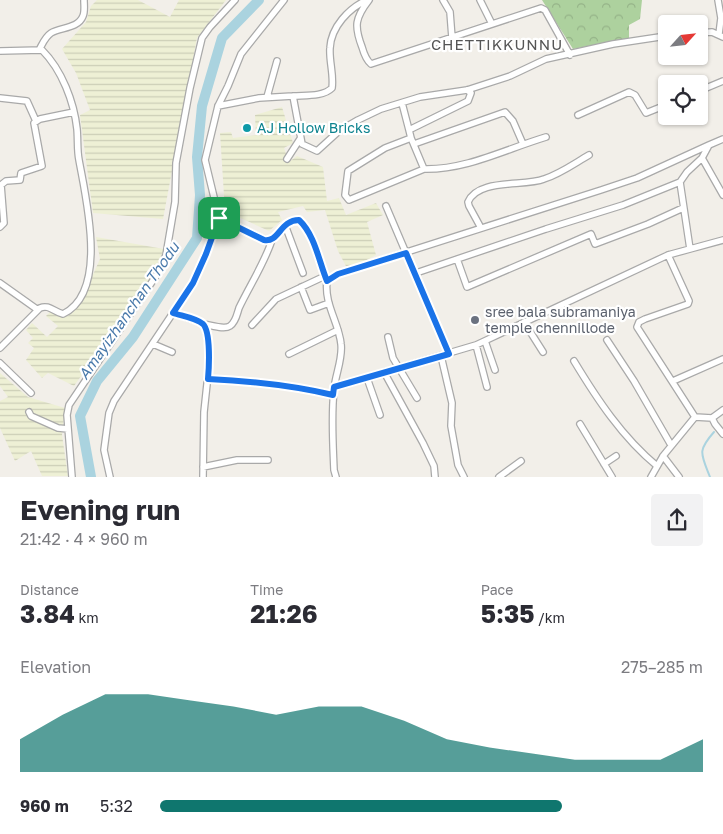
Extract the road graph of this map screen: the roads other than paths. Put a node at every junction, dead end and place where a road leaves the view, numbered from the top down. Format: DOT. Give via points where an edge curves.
graph roads {
  1 [pos="84,0"];
  2 [pos="235,0"];
  3 [pos="284,0"];
  4 [pos="368,0"];
  5 [pos="443,0"];
  6 [pos="480,0"];
  7 [pos="718,0"];
  8 [pos="492,24"];
  9 [pos="708,32"];
  10 [pos="721,35"];
  11 [pos="658,37"];
  12 [pos="452,38"];
  13 [pos="39,50"];
  14 [pos="0,52"];
  15 [pos="570,55"];
  16 [pos="277,61"];
  17 [pos="723,81"];
  18 [pos="708,87"];
  19 [pos="467,90"];
  20 [pos="293,96"];
  21 [pos="0,98"];
  22 [pos="267,98"];
  23 [pos="402,103"];
  24 [pos="218,106"];
  25 [pos="658,108"];
  26 [pos="74,112"];
  27 [pos="578,115"];
  28 [pos="36,120"];
  29 [pos="409,130"];
  30 [pos="546,137"];
  31 [pos="300,139"];
  32 [pos="723,139"];
  33 [pos="412,141"];
  34 [pos="523,144"];
  35 [pos="709,145"];
  36 [pos="589,155"];
  37 [pos="702,158"];
  38 [pos="287,159"];
  39 [pos="424,169"];
  40 [pos="680,182"];
  41 [pos="723,195"];
  42 [pos="386,206"];
  43 [pos="683,208"];
  44 [pos="219,218"];
  45 [pos="285,225"];
  46 [pos="0,227"];
  47 [pos="481,228"];
  48 [pos="272,240"];
  49 [pos="723,240"];
  50 [pos="690,249"];
  51 [pos="406,253"];
  52 [pos="668,255"];
  53 [pos="458,259"];
  54 [pos="303,272"];
  55 [pos="416,274"];
  56 [pos="326,279"];
  57 [pos="0,283"];
  58 [pos="301,287"];
  59 [pos="329,304"];
  60 [pos="38,310"];
  61 [pos="173,313"];
  62 [pos="524,322"];
  63 [pos="203,324"];
  64 [pos="252,325"];
  65 [pos="338,330"];
  66 [pos="388,337"];
  67 [pos="607,340"];
  68 [pos="485,341"];
  69 [pos="153,344"];
  70 [pos="476,345"];
  71 [pos="0,348"];
  72 [pos="172,352"];
  73 [pos="542,352"];
  74 [pos="289,354"];
  75 [pos="449,354"];
  76 [pos="441,356"];
  77 [pos="723,359"];
  78 [pos="574,361"];
  79 [pos="0,364"];
  80 [pos="399,368"];
  81 [pos="496,370"];
  82 [pos="384,372"];
  83 [pos="367,378"];
  84 [pos="208,379"];
  85 [pos="673,381"];
  86 [pos="334,387"];
  87 [pos="487,387"];
  88 [pos="31,393"];
  89 [pos="333,395"];
  90 [pos="417,398"];
  91 [pos="723,410"];
  92 [pos="28,412"];
  93 [pos="380,415"];
  94 [pos="695,417"];
  95 [pos="712,418"];
  96 [pos="580,424"];
  97 [pos="68,429"];
  98 [pos="723,434"];
  99 [pos="671,445"];
  100 [pos="616,456"];
  101 [pos="662,456"];
  102 [pos="268,460"];
  103 [pos="521,461"];
  104 [pos="604,464"];
  105 [pos="656,466"];
  106 [pos="203,467"];
  107 [pos="72,476"];
  108 [pos="110,476"];
  109 [pos="203,476"];
  110 [pos="336,476"];
  111 [pos="435,476"];
  112 [pos="464,476"];
  113 [pos="499,476"];
  114 [pos="612,476"];
  115 [pos="651,476"];
  116 [pos="679,476"];
  1 -- 13 [label="street" via="81,20 53,32"];
  2 -- 97 [label="street" via="202,38 176,163 175,202 166,255 158,273 69,405"];
  3 -- 24 [label="street" via="240,54"];
  4 -- 12 [label="street" via="359,14 356,31 371,64"];
  4 -- 20 [label="street" via="358,4 332,34 332,88 323,93"];
  5 -- 12 [label="street" via="450,12"];
  6 -- 8 [label="street"];
  7 -- 10 [label="street"];
  8 -- 12 [label="street"];
  8 -- 15 [label="street" via="541,8"];
  9 -- 10 [label="street"];
  11 -- 15 [label="street" via="586,49"];
  13 -- 14 [label="street"];
  13 -- 26 [label="street" via="46,54 63,79"];
  15 -- 19 [label="street" via="546,59 510,76"];
  16 -- 22 [label="street"];
  17 -- 18 [label="street"];
  19 -- 23 [label="street"];
  19 -- 29 [label="street" via="471,93 468,101"];
  20 -- 22 [label="street"];
  20 -- 31 [label="street"];
  21 -- 28 [label="street" via="27,101"];
  22 -- 24 [label="street"];
  23 -- 29 [label="street"];
  23 -- 31 [label="street" via="358,120 339,131 317,151 306,147"];
  24 -- 44 [label="street" via="205,160"];
  25 -- 27 [label="street" via="646,113 635,95 629,92"];
  26 -- 28 [label="street"];
  26 -- 60 [label="street" via="91,262 83,294 75,306 63,314 44,306"];
  28 -- 46 [label="street" via="34,126 42,166 24,171 20,180 6,181 1,185 4,223"];
  29 -- 33 [label="street"];
  30 -- 34 [label="street"];
  31 -- 38 [label="street"];
  32 -- 35 [label="street"];
  33 -- 34 [label="street" via="505,112 513,121"];
  33 -- 39 [label="street"];
  33 -- 39 [label="street" via="385,148 348,171 345,195 349,200"];
  34 -- 39 [label="street" via="474,161"];
  35 -- 37 [label="street"];
  35 -- 47 [label="street" via="636,178"];
  36 -- 47 [label="street" via="546,179 489,187 472,196 469,206"];
  37 -- 40 [label="street"];
  37 -- 41 [label="street"];
  40 -- 43 [label="street"];
  40 -- 53 [label="street" via="623,205"];
  42 -- 51 [label="street"];
  43 -- 50 [label="street"];
  43 -- 53 [label="street" via="595,244 591,234 467,287"];
  44 -- 48 [label="street" via="264,240"];
  44 -- 61 [label="street" via="193,283"];
  45 -- 48 [label="street"];
  45 -- 54 [label="street"];
  45 -- 56 [label="street" via="299,220 306,227"];
  47 -- 51 [label="street"];
  48 -- 63 [label="street" via="266,259 234,322 224,328"];
  49 -- 50 [label="street"];
  50 -- 52 [label="street"];
  51 -- 55 [label="street"];
  51 -- 56 [label="street"];
  52 -- 62 [label="street"];
  52 -- 85 [label="street" via="688,304 645,319 637,327"];
  53 -- 55 [label="street"];
  55 -- 75 [label="street"];
  56 -- 58 [label="street"];
  56 -- 59 [label="street"];
  57 -- 60 [label="street"];
  58 -- 59 [label="street" via="310,310"];
  58 -- 64 [label="street" via="276,299"];
  59 -- 65 [label="street"];
  60 -- 71 [label="street"];
  61 -- 63 [label="street"];
  61 -- 69 [label="street"];
  62 -- 68 [label="street"];
  62 -- 73 [label="street"];
  63 -- 84 [label="street" via="210,356"];
  65 -- 74 [label="street"];
  65 -- 86 [label="street" via="342,347"];
  66 -- 80 [label="street"];
  67 -- 99 [label="street"];
  68 -- 70 [label="street"];
  68 -- 81 [label="street"];
  69 -- 72 [label="street"];
  69 -- 108 [label="street" via="109,413 104,450"];
  70 -- 75 [label="street"];
  70 -- 87 [label="street"];
  75 -- 76 [label="street"];
  76 -- 80 [label="street"];
  76 -- 112 [label="street" via="452,403 451,426 458,465"];
  77 -- 85 [label="street"];
  78 -- 105 [label="street" via="631,443"];
  79 -- 88 [label="street"];
  80 -- 82 [label="street"];
  80 -- 90 [label="street"];
  82 -- 83 [label="street"];
  82 -- 111 [label="street" via="423,443"];
  83 -- 86 [label="street"];
  83 -- 93 [label="street"];
  84 -- 89 [label="street" via="297,387"];
  84 -- 106 [label="street"];
  85 -- 94 [label="street"];
  86 -- 89 [label="street"];
  89 -- 110 [label="street"];
  91 -- 95 [label="street"];
  92 -- 97 [label="street" via="58,428"];
  94 -- 95 [label="street"];
  94 -- 99 [label="street"];
  95 -- 98 [label="street"];
  96 -- 104 [label="street"];
  97 -- 107 [label="street"];
  99 -- 101 [label="street"];
  100 -- 104 [label="street"];
  101 -- 105 [label="street"];
  101 -- 116 [label="street"];
  102 -- 106 [label="street" via="236,460"];
  103 -- 113 [label="street"];
  104 -- 114 [label="street"];
  105 -- 115 [label="street"];
  106 -- 109 [label="street"];
}
